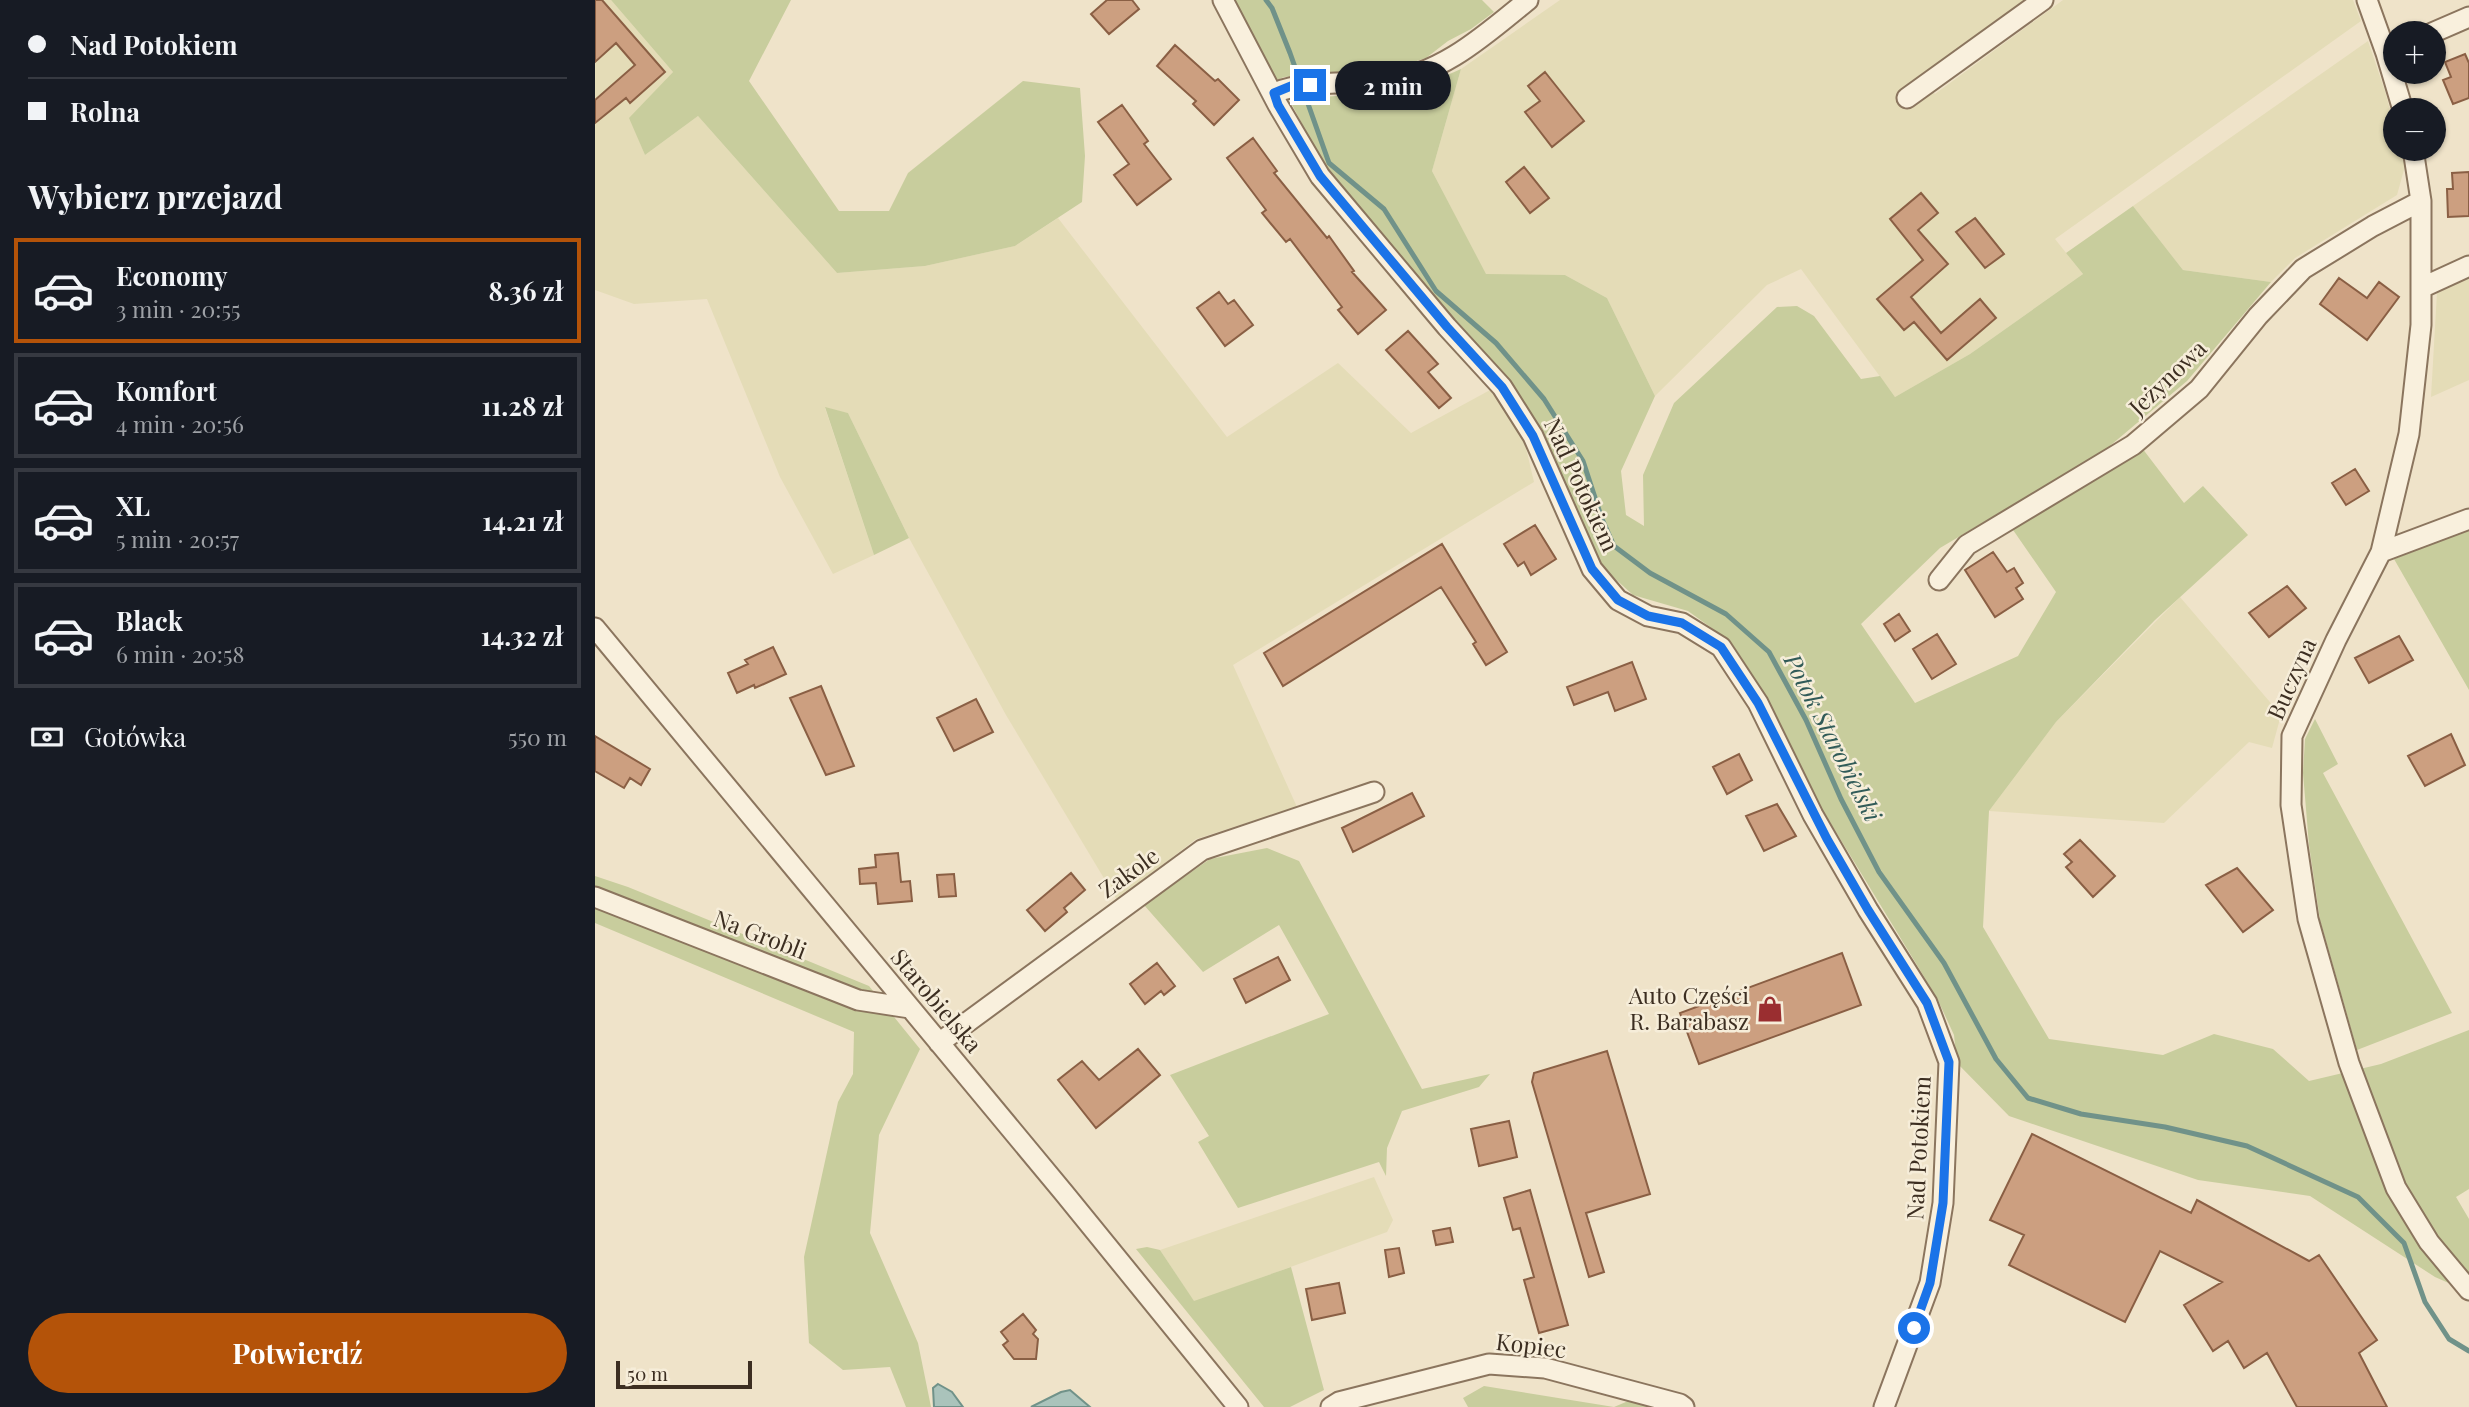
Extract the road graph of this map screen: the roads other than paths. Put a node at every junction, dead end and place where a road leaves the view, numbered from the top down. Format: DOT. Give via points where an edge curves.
graph roads {
  1 [pos="1223,0"];
  2 [pos="1528,0"];
  3 [pos="2043,0"];
  4 [pos="2367,0"];
  5 [pos="2469,17"];
  6 [pos="2446,27"];
  7 [pos="2383,34"];
  8 [pos="1292,88"];
  9 [pos="1907,98"];
  10 [pos="2415,161"];
  11 [pos="2421,201"];
  12 [pos="2469,266"];
  13 [pos="2421,288"];
  14 [pos="2469,519"];
  15 [pos="2381,552"];
  16 [pos="1939,580"];
  17 [pos="595,628"];
  18 [pos="1374,792"];
  19 [pos="595,897"];
  20 [pos="910,1008"];
  21 [pos="939,1044"];
  22 [pos="2469,1290"];
  23 [pos="1238,1407"];
  24 [pos="1331,1407"];
  25 [pos="1684,1407"];
  26 [pos="1884,1407"];
  1 -- 8 [label="street, Nad Potokiem"];
  2 -- 8 [label="street" via="1477,41 1433,68 1388,81"];
  3 -- 9 [label="street"];
  4 -- 7 [label="street"];
  5 -- 6 [label="street"];
  8 -- 26 [label="street, Nad Potokiem" via="1278,105 1320,176 1502,387 1533,436 1592,569 1618,600 1648,616 1682,623 1721,647 1758,703 1868,910 1927,1003 1949,1062 1943,1203 1930,1283"];
  10 -- 11 [label="street, Buczyna"];
  11 -- 13 [label="street, Buczyna"];
  11 -- 16 [label="street, Jeżynowa" via="2303,269 2199,389 2133,445 1967,545"];
  12 -- 13 [label="street"];
  13 -- 15 [label="street, Buczyna" via="2409,434"];
  14 -- 15 [label="street"];
  15 -- 22 [label="street, Buczyna" via="2292,736 2291,805 2308,919 2349,1063 2396,1188 2429,1242"];
  17 -- 20 [label="street, Starobielska"];
  18 -- 21 [label="street, Zakole" via="1202,850"];
  19 -- 20 [label="street, Na Grobli" via="858,1000"];
  20 -- 21 [label="street, Starobielska"];
  21 -- 23 [label="street, Starobielska"];
  24 -- 25 [label="street, Kopiec" via="1489,1364 1545,1368"];
}
